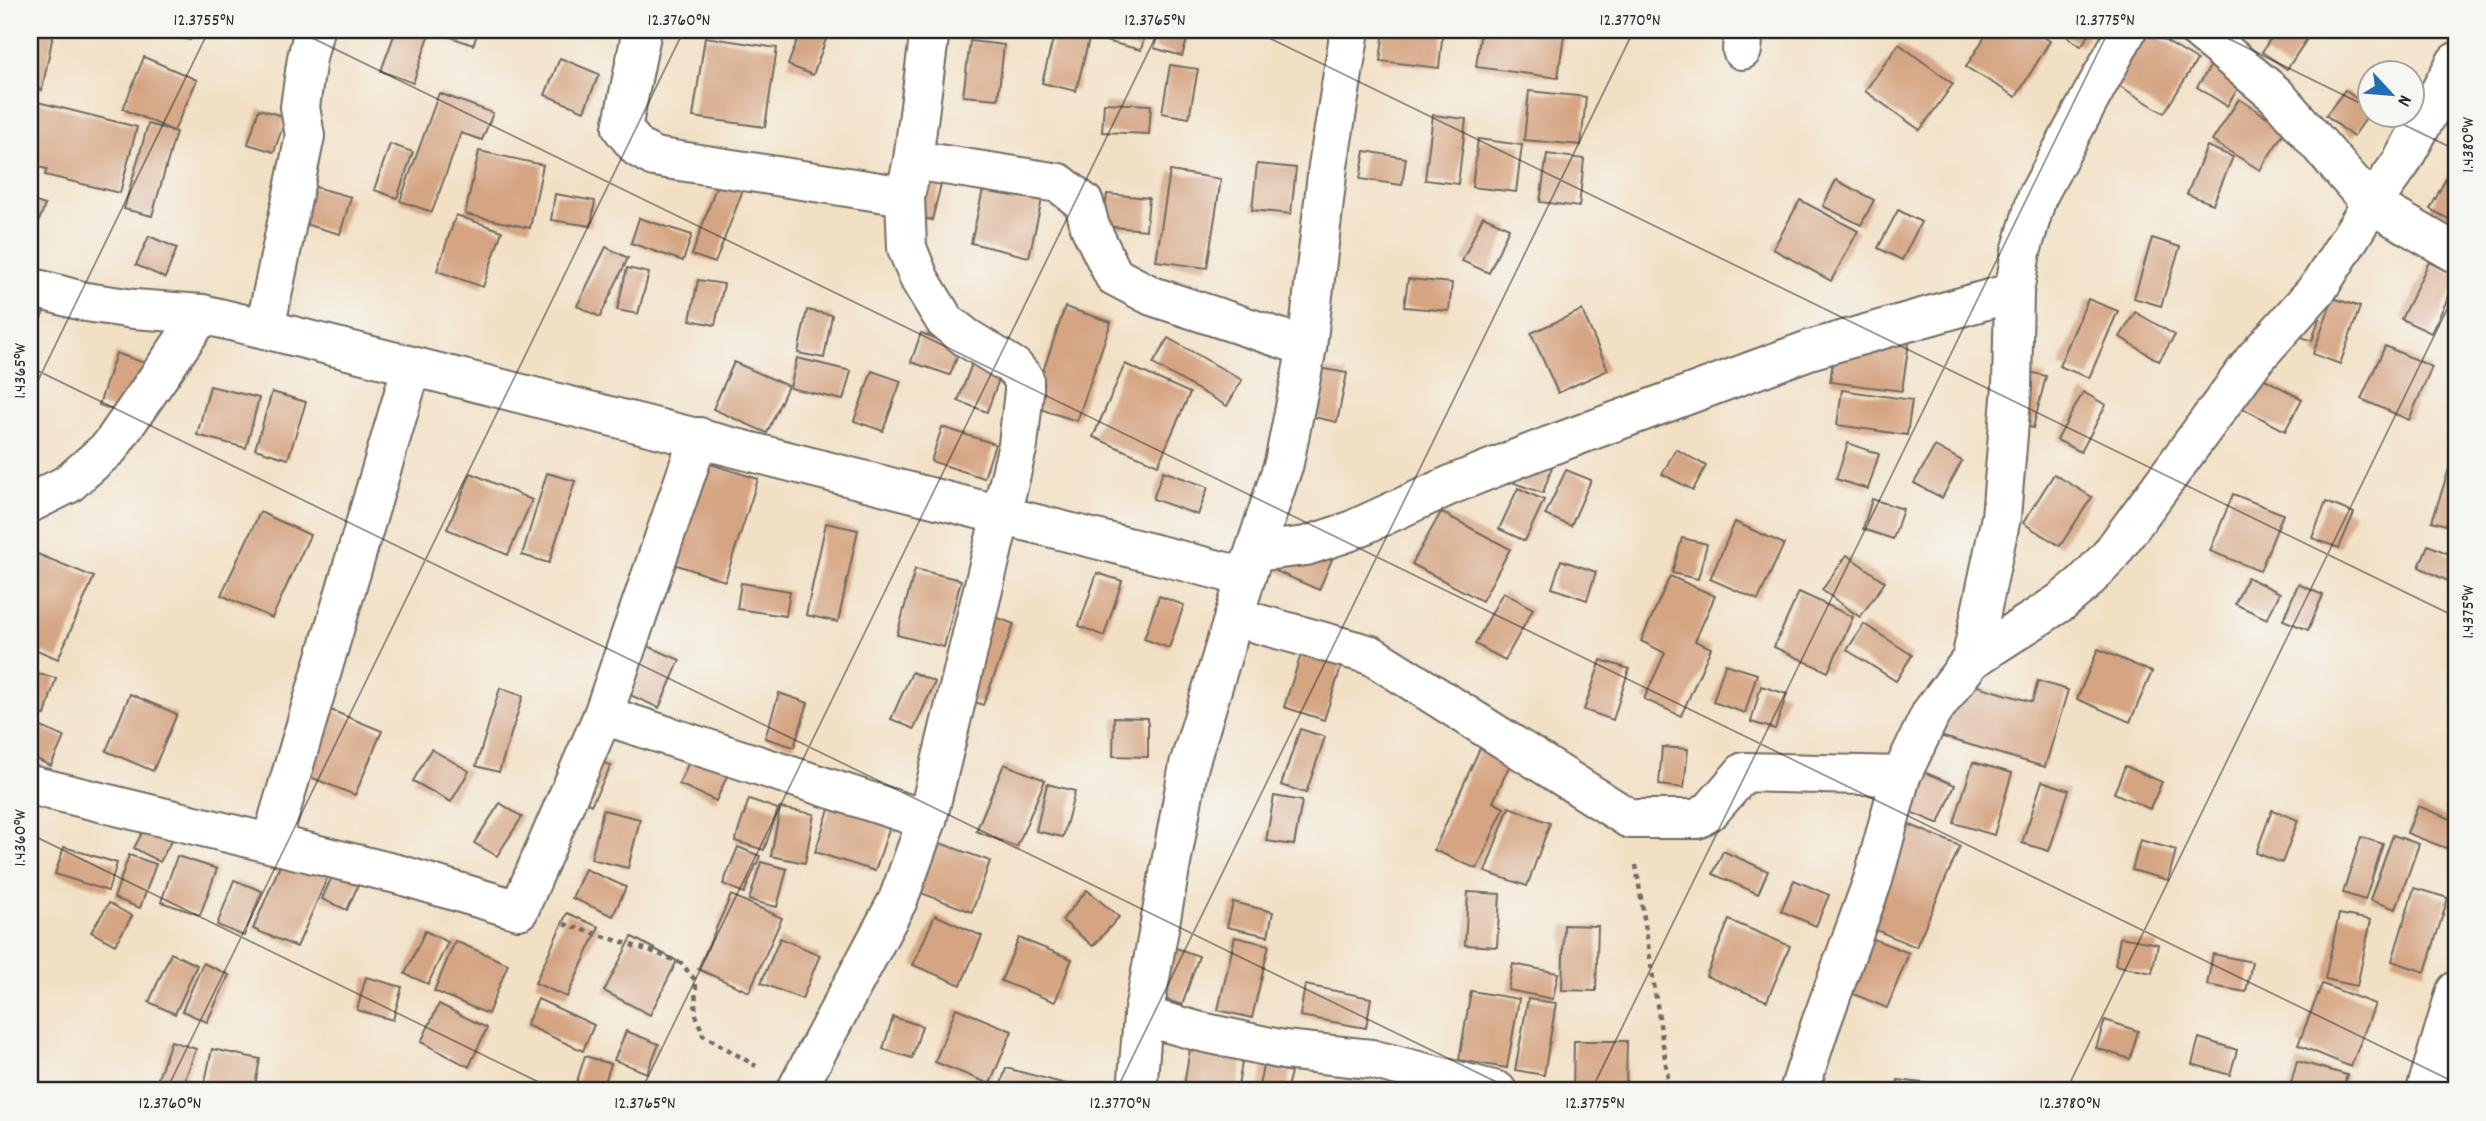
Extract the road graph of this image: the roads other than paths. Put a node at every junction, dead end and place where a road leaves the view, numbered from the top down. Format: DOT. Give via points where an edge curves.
graph roads {
  1 [pos="314,30"];
  2 [pos="642,30"];
  3 [pos="930,30"];
  4 [pos="1350,30"];
  5 [pos="2127,30"];
  6 [pos="2198,30"];
  7 [pos="2456,62"];
  8 [pos="909,178"];
  9 [pos="2371,204"];
  10 [pos="2456,253"];
  11 [pos="30,287"];
  12 [pos="2014,292"];
  13 [pos="202,314"];
  14 [pos="265,329"];
  15 [pos="1307,347"];
  16 [pos="412,366"];
  17 [pos="699,437"];
  18 [pos="30,503"];
  19 [pos="1001,514"];
  20 [pos="1251,564"];
  21 [pos="1234,617"];
  22 [pos="1971,660"];
  23 [pos="603,715"];
  24 [pos="1901,776"];
  25 [pos="30,785"];
  26 [pos="927,820"];
  27 [pos="271,843"];
  28 [pos="2456,991"];
  29 [pos="1143,1016"];
  30 [pos="796,1089"];
  31 [pos="1137,1091"];
  32 [pos="1497,1091"];
  33 [pos="1799,1091"];
  34 [pos="2426,1091"];
  1 -- 14 [label="street" via="300,107 305,136"];
  2 -- 8 [label="street" via="622,128 638,148 654,157"];
  3 -- 8 [label="street"];
  4 -- 15 [label="street" via="1328,166"];
  5 -- 12 [label="street" via="2037,197"];
  6 -- 9 [label="street" via="2276,95"];
  7 -- 9 [label="street" via="2401,163"];
  8 -- 15 [label="street" via="1059,184 1084,203 1090,228 1114,276 1152,296"];
  8 -- 19 [label="street" via="907,248 920,280 945,321 1014,367 1024,379 1016,459"];
  9 -- 10 [label="street"];
  9 -- 22 [label="street" via="2319,287 2253,361 2108,558 2061,602"];
  11 -- 13 [label="street" via="86,302"];
  12 -- 20 [label="street" via="1809,350 1549,446 1348,532"];
  12 -- 22 [label="street" via="2001,517"];
  13 -- 14 [label="street"];
  13 -- 18 [label="street" via="110,447 68,484"];
  14 -- 16 [label="street"];
  15 -- 20 [label="street" via="1284,463"];
  16 -- 17 [label="street"];
  16 -- 27 [label="street"];
  17 -- 19 [label="street"];
  17 -- 23 [label="street"];
  19 -- 20 [label="street"];
  19 -- 26 [label="street"];
  20 -- 21 [label="street"];
  21 -- 24 [label="street" via="1371,655 1630,820 1697,819 1711,810 1744,772"];
  21 -- 29 [label="street" via="1189,765"];
  22 -- 24 [label="street" via="1931,713"];
  23 -- 26 [label="street"];
  23 -- 27 [label="street" via="519,910"];
  24 -- 33 [label="street" via="1873,880"];
  25 -- 27 [label="street"];
  26 -- 30 [label="street" via="898,900"];
  28 -- 34 [label="street"];
  29 -- 31 [label="street"];
  29 -- 32 [label="street" via="1284,1049 1371,1059"];
}
